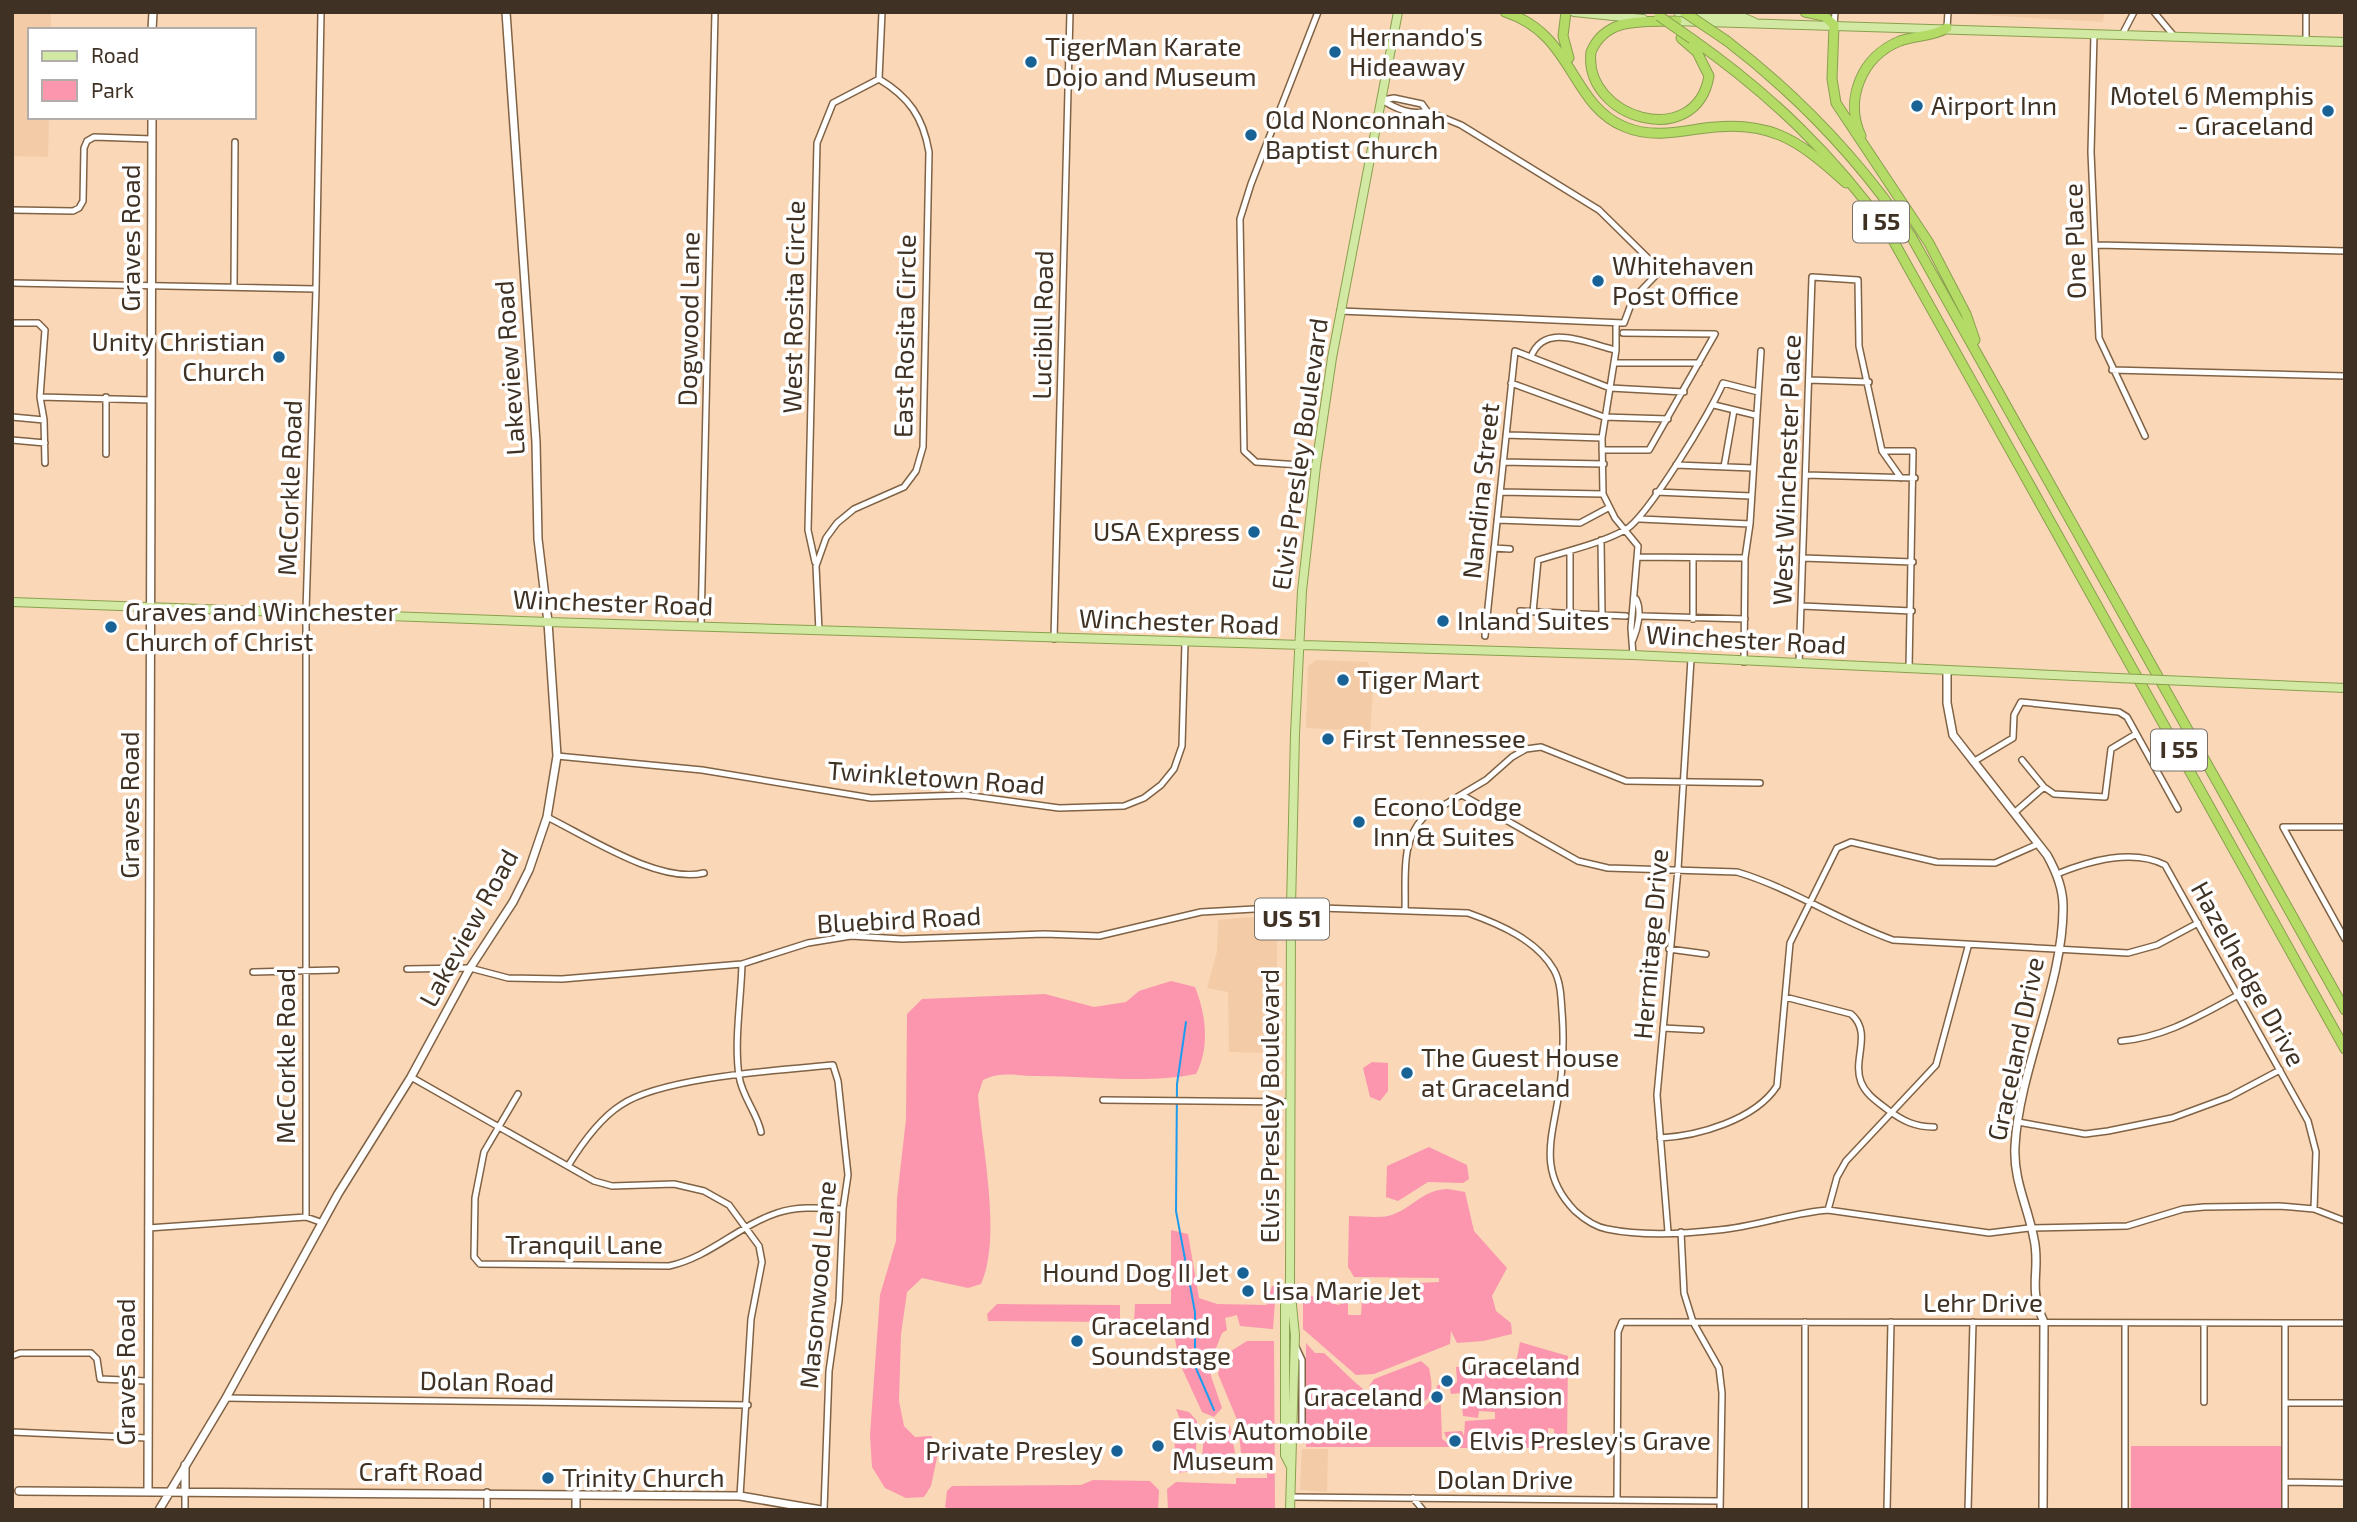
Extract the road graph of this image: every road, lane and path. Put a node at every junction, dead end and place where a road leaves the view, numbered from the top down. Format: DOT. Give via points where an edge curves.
graph roads {
  1 [pos="321,12"];
  2 [pos="506,12"];
  3 [pos="715,12"];
  4 [pos="882,12"];
  5 [pos="1070,12"];
  6 [pos="1318,12"];
  7 [pos="1398,12"];
  8 [pos="1505,12"];
  9 [pos="1566,12"];
  10 [pos="1574,12"];
  11 [pos="1685,12"];
  12 [pos="1805,12"];
  13 [pos="1835,12"];
  14 [pos="1948,12"];
  15 [pos="2134,12"];
  16 [pos="2154,12"];
  17 [pos="2306,12"];
  18 [pos="1656,14"];
  19 [pos="1677,17"];
  20 [pos="1835,25"];
  21 [pos="1947,28"];
  22 [pos="2094,34"];
  23 [pos="2122,35"];
  24 [pos="2174,36"];
  25 [pos="2306,41"];
  26 [pos="2345,42"];
  27 [pos="879,79"];
  28 [pos="1578,80"];
  29 [pos="1382,100"];
  30 [pos="152,119"];
  31 [pos="152,139"];
  32 [pos="235,142"];
  33 [pos="1870,153"];
  34 [pos="1868,204"];
  35 [pos="12,210"];
  36 [pos="2097,245"];
  37 [pos="2345,251"];
  38 [pos="12,283"];
  39 [pos="152,285"];
  40 [pos="234,287"];
  41 [pos="316,289"];
  42 [pos="1340,311"];
  43 [pos="12,323"];
  44 [pos="1616,323"];
  45 [pos="1623,332"];
  46 [pos="1616,351"];
  47 [pos="1760,351"];
  48 [pos="1531,357"];
  49 [pos="1983,361"];
  50 [pos="1614,363"];
  51 [pos="1699,363"];
  52 [pos="2112,370"];
  53 [pos="2345,376"];
  54 [pos="1809,380"];
  55 [pos="1868,382"];
  56 [pos="1511,383"];
  57 [pos="1610,388"];
  58 [pos="1684,391"];
  59 [pos="1758,392"];
  60 [pos="40,397"];
  61 [pos="106,397"];
  62 [pos="151,400"];
  63 [pos="1714,405"];
  64 [pos="1734,410"];
  65 [pos="1755,415"];
  66 [pos="12,417"];
  67 [pos="1604,417"];
  68 [pos="1668,419"];
  69 [pos="44,420"];
  70 [pos="1506,435"];
  71 [pos="2145,436"];
  72 [pos="1602,438"];
  73 [pos="12,440"];
  74 [pos="45,443"];
  75 [pos="1602,450"];
  76 [pos="1882,451"];
  77 [pos="106,454"];
  78 [pos="1503,462"];
  79 [pos="45,463"];
  80 [pos="1604,464"];
  81 [pos="1676,465"];
  82 [pos="1316,466"];
  83 [pos="1724,467"];
  84 [pos="1753,468"];
  85 [pos="1806,475"];
  86 [pos="1901,478"];
  87 [pos="1915,478"];
  88 [pos="1500,492"];
  89 [pos="1656,492"];
  90 [pos="1603,494"];
  91 [pos="1751,496"];
  92 [pos="1608,508"];
  93 [pos="1640,519"];
  94 [pos="1497,520"];
  95 [pos="1750,524"];
  96 [pos="1626,529"];
  97 [pos="1601,540"];
  98 [pos="1494,548"];
  99 [pos="1510,550"];
  100 [pos="1570,551"];
  101 [pos="1638,557"];
  102 [pos="1693,558"];
  103 [pos="1745,558"];
  104 [pos="1803,558"];
  105 [pos="1913,562"];
  106 [pos="816,566"];
  107 [pos="12,602"];
  108 [pos="1802,606"];
  109 [pos="150,607"];
  110 [pos="306,611"];
  111 [pos="1520,611"];
  112 [pos="1912,611"];
  113 [pos="1533,612"];
  114 [pos="1570,614"];
  115 [pos="1602,615"];
  116 [pos="1634,616"];
  117 [pos="1693,619"];
  118 [pos="1745,619"];
  119 [pos="548,622"];
  120 [pos="701,626"];
  121 [pos="819,631"];
  122 [pos="1485,636"];
  123 [pos="1054,639"];
  124 [pos="1185,643"];
  125 [pos="1298,647"];
  126 [pos="1633,655"];
  127 [pos="1691,659"];
  128 [pos="1744,662"];
  129 [pos="1799,664"];
  130 [pos="1909,670"];
  131 [pos="1947,671"];
  132 [pos="2345,688"];
  133 [pos="2136,734"];
  134 [pos="557,756"];
  135 [pos="2022,760"];
  136 [pos="1973,762"];
  137 [pos="1685,780"];
  138 [pos="1760,783"];
  139 [pos="2044,787"];
  140 [pos="1462,794"];
  141 [pos="2178,809"];
  142 [pos="2014,813"];
  143 [pos="547,817"];
  144 [pos="2345,827"];
  145 [pos="2038,844"];
  146 [pos="1678,869"];
  147 [pos="704,873"];
  148 [pos="2057,874"];
  149 [pos="1811,904"];
  150 [pos="1291,907"];
  151 [pos="1405,910"];
  152 [pos="2345,921"];
  153 [pos="2198,923"];
  154 [pos="2337,925"];
  155 [pos="2345,939"];
  156 [pos="1968,947"];
  157 [pos="1669,949"];
  158 [pos="2058,949"];
  159 [pos="1706,954"];
  160 [pos="742,964"];
  161 [pos="470,968"];
  162 [pos="407,969"];
  163 [pos="305,970"];
  164 [pos="336,970"];
  165 [pos="253,972"];
  166 [pos="2238,995"];
  167 [pos="1785,997"];
  168 [pos="2345,1010"];
  169 [pos="1663,1028"];
  170 [pos="1701,1030"];
  171 [pos="2121,1041"];
  172 [pos="2345,1049"];
  173 [pos="2280,1070"];
  174 [pos="738,1074"];
  175 [pos="411,1077"];
  176 [pos="518,1094"];
  177 [pos="1103,1100"];
  178 [pos="1292,1102"];
  179 [pos="1892,1112"];
  180 [pos="2018,1122"];
  181 [pos="1934,1126"];
  182 [pos="499,1127"];
  183 [pos="761,1132"];
  184 [pos="1660,1138"];
  185 [pos="568,1166"];
  186 [pos="843,1209"];
  187 [pos="2314,1209"];
  188 [pos="1828,1210"];
  189 [pos="306,1217"];
  190 [pos="2345,1221"];
  191 [pos="323,1223"];
  192 [pos="747,1227"];
  193 [pos="148,1228"];
  194 [pos="2029,1228"];
  195 [pos="1681,1232"];
  196 [pos="1668,1233"];
  197 [pos="1290,1285"];
  198 [pos="1693,1322"];
  199 [pos="1805,1322"];
  200 [pos="1892,1322"];
  201 [pos="1973,1322"];
  202 [pos="2044,1322"];
  203 [pos="2125,1323"];
  204 [pos="2204,1323"];
  205 [pos="2285,1323"];
  206 [pos="2345,1323"];
  207 [pos="12,1356"];
  208 [pos="147,1381"];
  209 [pos="226,1398"];
  210 [pos="2204,1402"];
  211 [pos="2286,1403"];
  212 [pos="2345,1403"];
  213 [pos="748,1405"];
  214 [pos="12,1432"];
  215 [pos="147,1438"];
  216 [pos="185,1464"];
  217 [pos="1290,1465"];
  218 [pos="2286,1482"];
  219 [pos="2345,1483"];
  220 [pos="19,1491"];
  221 [pos="148,1492"];
  222 [pos="487,1492"];
  223 [pos="168,1493"];
  224 [pos="185,1493"];
  225 [pos="576,1493"];
  226 [pos="740,1496"];
  227 [pos="1290,1497"];
  228 [pos="1413,1498"];
  229 [pos="1617,1500"];
  230 [pos="1720,1501"];
  231 [pos="159,1510"];
  232 [pos="185,1510"];
  233 [pos="487,1510"];
  234 [pos="576,1510"];
  235 [pos="823,1510"];
  236 [pos="1290,1510"];
  237 [pos="1423,1510"];
  238 [pos="1720,1510"];
  239 [pos="1805,1510"];
  240 [pos="1887,1510"];
  241 [pos="1968,1510"];
  242 [pos="2043,1510"];
  243 [pos="2125,1510"];
  244 [pos="2285,1510"];
  1 -- 41 [label="street, McCorkle Road"];
  2 -- 119 [label="street, Lakeview Road" via="535,416 538,539"];
  3 -- 120 [label="street, Dogwood Lane"];
  4 -- 27 [label="street"];
  5 -- 123 [label="street, Lucibill Road"];
  6 -- 82 [label="street" via="1251,184 1239,231 1244,452 1256,462"];
  7 -- 29 [label="main road, Elvis Presley Boulevard / US 51"];
  8 -- 28 [label="highway" via="1545,34"];
  9 -- 28 [label="highway" via="1564,43"];
  10 -- 19 [label="main road"];
  11 -- 49 [label="highway, I 55, bridge" via="1812,113 1872,181 1911,236"];
  12 -- 20 [label="highway" via="1824,16"];
  13 -- 20 [label="street"];
  14 -- 21 [label="street"];
  15 -- 23 [label="street"];
  16 -- 24 [label="street"];
  17 -- 25 [label="street"];
  18 -- 19 [label="highway, bridge" via="1681,38 1697,52 1709,76 1702,100 1685,115 1656,119 1633,115 1609,100 1594,81 1591,52 1604,32 1627,23"];
  18 -- 34 [label="highway, I 55, bridge" via="1783,109"];
  19 -- 20 [label="main road" via="1741,26 1754,22"];
  20 -- 21 [label="main road"];
  20 -- 33 [label="highway" via="1832,79 1836,103"];
  21 -- 22 [label="main road"];
  21 -- 33 [label="highway" via="1935,35 1897,42 1865,69 1854,113"];
  22 -- 23 [label="main road"];
  22 -- 36 [label="street, One Place" via="2091,152"];
  23 -- 24 [label="main road"];
  24 -- 25 [label="main road"];
  25 -- 26 [label="main road"];
  27 -- 106 [label="street, West Rosita Circle" via="833,103 817,143 808,530"];
  27 -- 106 [label="street, East Rosita Circle" via="913,107 925,127 929,152 923,447 916,471 904,486 854,509 837,523"];
  28 -- 34 [label="highway" via="1606,116 1643,132 1664,134 1735,124 1782,135 1811,152"];
  29 -- 42 [label="main road, Elvis Presley Boulevard / US 51"];
  29 -- 44 [label="street" via="1395,108 1427,111 1461,125 1598,210 1656,265 1657,274 1633,299 1624,324"];
  30 -- 31 [label="street, Graves Road"];
  31 -- 35 [label="street" via="94,137 87,141 79,208"];
  31 -- 39 [label="street, Graves Road"];
  32 -- 40 [label="street"];
  33 -- 49 [label="highway" via="1947,275"];
  34 -- 172 [label="highway, I 55" via="1923,289"];
  36 -- 37 [label="street"];
  36 -- 52 [label="street, One Place" via="2099,338"];
  38 -- 39 [label="street"];
  39 -- 40 [label="street"];
  39 -- 62 [label="street, Graves Road"];
  40 -- 41 [label="street"];
  41 -- 110 [label="street, McCorkle Road"];
  42 -- 44 [label="street"];
  42 -- 82 [label="main road, Elvis Presley Boulevard / US 51"];
  43 -- 60 [label="street" via="38,323 45,330"];
  44 -- 46 [label="street"];
  45 -- 51 [label="street" via="1715,334"];
  46 -- 48 [label="street" via="1551,336 1538,342"];
  46 -- 50 [label="street"];
  47 -- 59 [label="street"];
  48 -- 56 [label="street, Nandina Street" via="1515,351"];
  48 -- 57 [label="street"];
  49 -- 168 [label="highway, I 55"];
  50 -- 51 [label="street"];
  50 -- 57 [label="street"];
  51 -- 58 [label="street"];
  52 -- 53 [label="street"];
  52 -- 71 [label="street, One Place"];
  54 -- 55 [label="street"];
  54 -- 55 [label="street, West Winchester Place" via="1812,277 1858,280 1859,346"];
  54 -- 85 [label="street, West Winchester Place"];
  55 -- 76 [label="street"];
  56 -- 67 [label="street"];
  56 -- 70 [label="street, Nandina Street"];
  57 -- 58 [label="street"];
  57 -- 67 [label="street"];
  58 -- 68 [label="street"];
  59 -- 63 [label="street" via="1723,383"];
  59 -- 65 [label="street"];
  60 -- 61 [label="street"];
  60 -- 69 [label="street"];
  61 -- 62 [label="street"];
  61 -- 77 [label="street"];
  62 -- 109 [label="street, Graves Road"];
  63 -- 64 [label="street"];
  63 -- 81 [label="street"];
  64 -- 65 [label="street"];
  64 -- 83 [label="street"];
  65 -- 84 [label="street"];
  66 -- 69 [label="street"];
  67 -- 68 [label="street"];
  67 -- 72 [label="street"];
  68 -- 75 [label="street" via="1649,450"];
  69 -- 74 [label="street"];
  70 -- 72 [label="street"];
  70 -- 78 [label="street, Nandina Street"];
  72 -- 75 [label="street"];
  73 -- 74 [label="street"];
  74 -- 79 [label="street"];
  75 -- 80 [label="street"];
  76 -- 86 [label="street"];
  76 -- 87 [label="street" via="1913,451"];
  78 -- 80 [label="street"];
  78 -- 88 [label="street, Nandina Street"];
  80 -- 90 [label="street"];
  81 -- 83 [label="street"];
  81 -- 89 [label="street"];
  82 -- 125 [label="main road, Elvis Presley Boulevard / US 51"];
  83 -- 84 [label="street"];
  84 -- 91 [label="street"];
  85 -- 86 [label="street"];
  85 -- 104 [label="street, West Winchester Place"];
  86 -- 87 [label="street"];
  87 -- 105 [label="street"];
  88 -- 90 [label="street"];
  88 -- 94 [label="street, Nandina Street"];
  89 -- 91 [label="street"];
  89 -- 93 [label="street"];
  90 -- 92 [label="street"];
  91 -- 95 [label="street"];
  92 -- 94 [label="street" via="1580,523"];
  92 -- 96 [label="street"];
  93 -- 95 [label="street"];
  93 -- 96 [label="street"];
  94 -- 98 [label="street, Nandina Street"];
  95 -- 103 [label="street"];
  96 -- 97 [label="street"];
  96 -- 101 [label="street" via="1637,542"];
  97 -- 100 [label="street"];
  97 -- 115 [label="street"];
  98 -- 99 [label="street"];
  98 -- 122 [label="street, Nandina Street"];
  100 -- 113 [label="street" via="1538,560"];
  100 -- 114 [label="street"];
  101 -- 102 [label="street"];
  101 -- 116 [label="street"];
  102 -- 103 [label="street"];
  102 -- 117 [label="street"];
  103 -- 118 [label="street"];
  104 -- 105 [label="street"];
  104 -- 108 [label="street, West Winchester Place"];
  105 -- 112 [label="street"];
  106 -- 121 [label="street, East Rosita Circle"];
  107 -- 109 [label="main road, Winchester Road"];
  108 -- 112 [label="street"];
  108 -- 129 [label="street, West Winchester Place"];
  109 -- 110 [label="main road, Winchester Road"];
  109 -- 193 [label="street, Graves Road"];
  110 -- 119 [label="main road, Winchester Road"];
  110 -- 163 [label="street, McCorkle Road"];
  111 -- 113 [label="street"];
  112 -- 130 [label="street"];
  113 -- 114 [label="street"];
  114 -- 115 [label="street"];
  115 -- 116 [label="street"];
  116 -- 117 [label="street"];
  116 -- 126 [label="street"];
  117 -- 118 [label="street"];
  118 -- 128 [label="street"];
  119 -- 120 [label="main road, Winchester Road"];
  119 -- 134 [label="street, Lakeview Road"];
  120 -- 121 [label="main road, Winchester Road"];
  121 -- 123 [label="main road, Winchester Road"];
  123 -- 124 [label="main road, Winchester Road"];
  124 -- 125 [label="main road, Winchester Road"];
  124 -- 134 [label="street, Twinkletown Road" via="1182,746 1174,769 1144,798 1124,806 1059,807 964,796 871,798 702,770"];
  125 -- 126 [label="main road, Winchester Road"];
  125 -- 150 [label="main road, Elvis Presley Boulevard / US 51"];
  126 -- 127 [label="main road, Winchester Road"];
  127 -- 128 [label="main road, Winchester Road"];
  127 -- 137 [label="street, Hermitage Drive"];
  128 -- 129 [label="main road, Winchester Road"];
  129 -- 130 [label="main road, Winchester Road"];
  130 -- 131 [label="main road, Winchester Road"];
  131 -- 132 [label="main road, Winchester Road, bridge"];
  131 -- 136 [label="street, Graceland Drive" via="1954,735"];
  133 -- 136 [label="street" via="2119,712 2024,701 2015,711 2015,733 2010,742"];
  133 -- 139 [label="street" via="2111,749 2106,796 2054,794"];
  133 -- 141 [label="street"];
  134 -- 143 [label="street, Lakeview Road"];
  135 -- 139 [label="street"];
  136 -- 142 [label="street, Graceland Drive"];
  137 -- 138 [label="street"];
  137 -- 140 [label="street" via="1626,781 1541,747 1526,748"];
  137 -- 146 [label="street, Hermitage Drive"];
  139 -- 142 [label="street"];
  140 -- 146 [label="street" via="1578,861 1608,868"];
  140 -- 151 [label="street" via="1424,817 1412,831"];
  142 -- 145 [label="street, Graceland Drive"];
  143 -- 147 [label="street" via="657,870 677,875"];
  143 -- 161 [label="street, Lakeview Road" via="530,870"];
  144 -- 154 [label="street" via="2283,827"];
  145 -- 148 [label="street, Graceland Drive"];
  145 -- 149 [label="street" via="1995,863 1937,862 1843,844"];
  146 -- 149 [label="street" via="1737,872"];
  146 -- 157 [label="street, Hermitage Drive"];
  148 -- 153 [label="street, Hazelhedge Drive" via="2093,860 2154,860 2165,865"];
  148 -- 158 [label="street, Graceland Drive" via="2064,903"];
  149 -- 156 [label="street" via="1893,940"];
  149 -- 167 [label="street" via="1790,943"];
  150 -- 151 [label="street, Bluebird Road"];
  150 -- 160 [label="street, Bluebird Road" via="1201,912 1099,936 902,940 851,936 808,943"];
  150 -- 178 [label="main road, Elvis Presley Boulevard / US 51"];
  151 -- 196 [label="street, Bluebird Road" via="1468,913 1529,942 1545,958 1561,990 1563,1020 1560,1087 1549,1154 1552,1176 1565,1201 1584,1219 1604,1229"];
  152 -- 154 [label="street"];
  153 -- 158 [label="street" via="2137,952"];
  153 -- 166 [label="street, Hazelhedge Drive"];
  154 -- 155 [label="street"];
  156 -- 158 [label="street"];
  156 -- 179 [label="street" via="1936,1065"];
  157 -- 159 [label="street"];
  157 -- 169 [label="street, Hermitage Drive"];
  158 -- 180 [label="street, Graceland Drive"];
  160 -- 161 [label="street, Bluebird Road" via="535,981"];
  160 -- 174 [label="street"];
  161 -- 162 [label="street, Bluebird Road"];
  161 -- 175 [label="street, Lakeview Road"];
  163 -- 164 [label="street"];
  163 -- 165 [label="street"];
  163 -- 189 [label="street, McCorkle Road"];
  166 -- 171 [label="street" via="2172,1031"];
  166 -- 173 [label="street, Hazelhedge Drive"];
  167 -- 179 [label="street" via="1852,1014 1860,1021 1861,1083"];
  167 -- 184 [label="street" via="1777,1086 1770,1097 1715,1130"];
  169 -- 170 [label="street"];
  169 -- 184 [label="street, Hermitage Drive" via="1657,1095"];
  173 -- 180 [label="street" via="2229,1097 2172,1118 2108,1131 2085,1134"];
  173 -- 187 [label="street, Hazelhedge Drive" via="2314,1137"];
  174 -- 183 [label="street"];
  174 -- 185 [label="street" via="659,1090 621,1104 580,1146"];
  174 -- 186 [label="street, Masonwood Lane" via="833,1065 847,1153"];
  175 -- 182 [label="street"];
  175 -- 191 [label="street, Lakeview Road"];
  176 -- 182 [label="street"];
  177 -- 178 [label="street"];
  178 -- 197 [label="main road, Elvis Presley Boulevard / US 51"];
  179 -- 181 [label="street" via="1918,1126"];
  179 -- 188 [label="street" via="1846,1161"];
  180 -- 194 [label="street, Graceland Drive" via="2018,1188"];
  182 -- 185 [label="street"];
  182 -- 192 [label="street, Tranquil Lane" via="484,1152 478,1175 474,1257 480,1264 669,1266 692,1261"];
  184 -- 196 [label="street, Hermitage Drive"];
  185 -- 192 [label="street" via="612,1186 690,1186 729,1205"];
  186 -- 192 [label="street, Tranquil Lane" via="798,1208"];
  186 -- 235 [label="street, Masonwood Lane"];
  187 -- 190 [label="street, Bluebird Road"];
  187 -- 194 [label="street, Bluebird Road" via="2204,1207 2127,1226"];
  188 -- 194 [label="street, Bluebird Road" via="1989,1233"];
  188 -- 195 [label="street, Bluebird Road" via="1719,1230"];
  189 -- 191 [label="street"];
  189 -- 193 [label="street"];
  191 -- 209 [label="street, Lakeview Road"];
  192 -- 213 [label="street" via="758,1245 761,1262 751,1320"];
  193 -- 208 [label="street, Graves Road"];
  194 -- 202 [label="street, Graceland Drive" via="2034,1239 2034,1302"];
  195 -- 196 [label="street, Bluebird Road"];
  195 -- 198 [label="street" via="1684,1293"];
  197 -- 217 [label="main road, Elvis Presley Boulevard / US 51" via="1294,1297"];
  197 -- 217 [label="main road, Elvis Presley Boulevard / US 51" via="1284,1296 1285,1455"];
  198 -- 199 [label="street, Lehr Drive"];
  198 -- 229 [label="street, Lehr Drive" via="1622,1322 1618,1332"];
  198 -- 230 [label="street" via="1718,1368 1722,1393"];
  199 -- 200 [label="street, Lehr Drive"];
  199 -- 239 [label="street"];
  200 -- 201 [label="street, Lehr Drive"];
  200 -- 240 [label="street"];
  201 -- 202 [label="street, Lehr Drive"];
  201 -- 241 [label="street"];
  202 -- 203 [label="street, Lehr Drive"];
  202 -- 242 [label="street, Graceland Drive"];
  203 -- 204 [label="street, Lehr Drive"];
  203 -- 243 [label="street"];
  204 -- 205 [label="street, Lehr Drive"];
  204 -- 210 [label="street"];
  205 -- 206 [label="street, Lehr Drive"];
  205 -- 211 [label="street"];
  207 -- 208 [label="street" via="91,1353 97,1359 100,1379"];
  208 -- 215 [label="street, Graves Road"];
  209 -- 213 [label="street, Dolan Road"];
  209 -- 216 [label="street, Lakeview Road"];
  211 -- 212 [label="street"];
  211 -- 218 [label="street"];
  213 -- 226 [label="street"];
  214 -- 215 [label="street"];
  215 -- 221 [label="street, Graves Road"];
  216 -- 223 [label="street, Lakeview Road"];
  216 -- 224 [label="street"];
  217 -- 227 [label="main road, Elvis Presley Boulevard / US 51"];
  218 -- 219 [label="street"];
  218 -- 244 [label="street"];
  220 -- 221 [label="street, Craft Road"];
  221 -- 223 [label="street, Craft Road"];
  222 -- 224 [label="street, Craft Road"];
  222 -- 225 [label="street, Craft Road"];
  222 -- 233 [label="street"];
  223 -- 224 [label="street, Craft Road"];
  223 -- 231 [label="street, Lakeview Road"];
  224 -- 232 [label="street"];
  225 -- 226 [label="street, Craft Road"];
  225 -- 234 [label="street"];
  226 -- 235 [label="street, Craft Road"];
  227 -- 228 [label="street, Dolan Drive"];
  227 -- 236 [label="main road, Elvis Presley Boulevard / US 51"];
  228 -- 229 [label="street, Dolan Drive"];
  228 -- 237 [label="street"];
  229 -- 230 [label="street, Dolan Drive"];
  230 -- 238 [label="street"];
}
